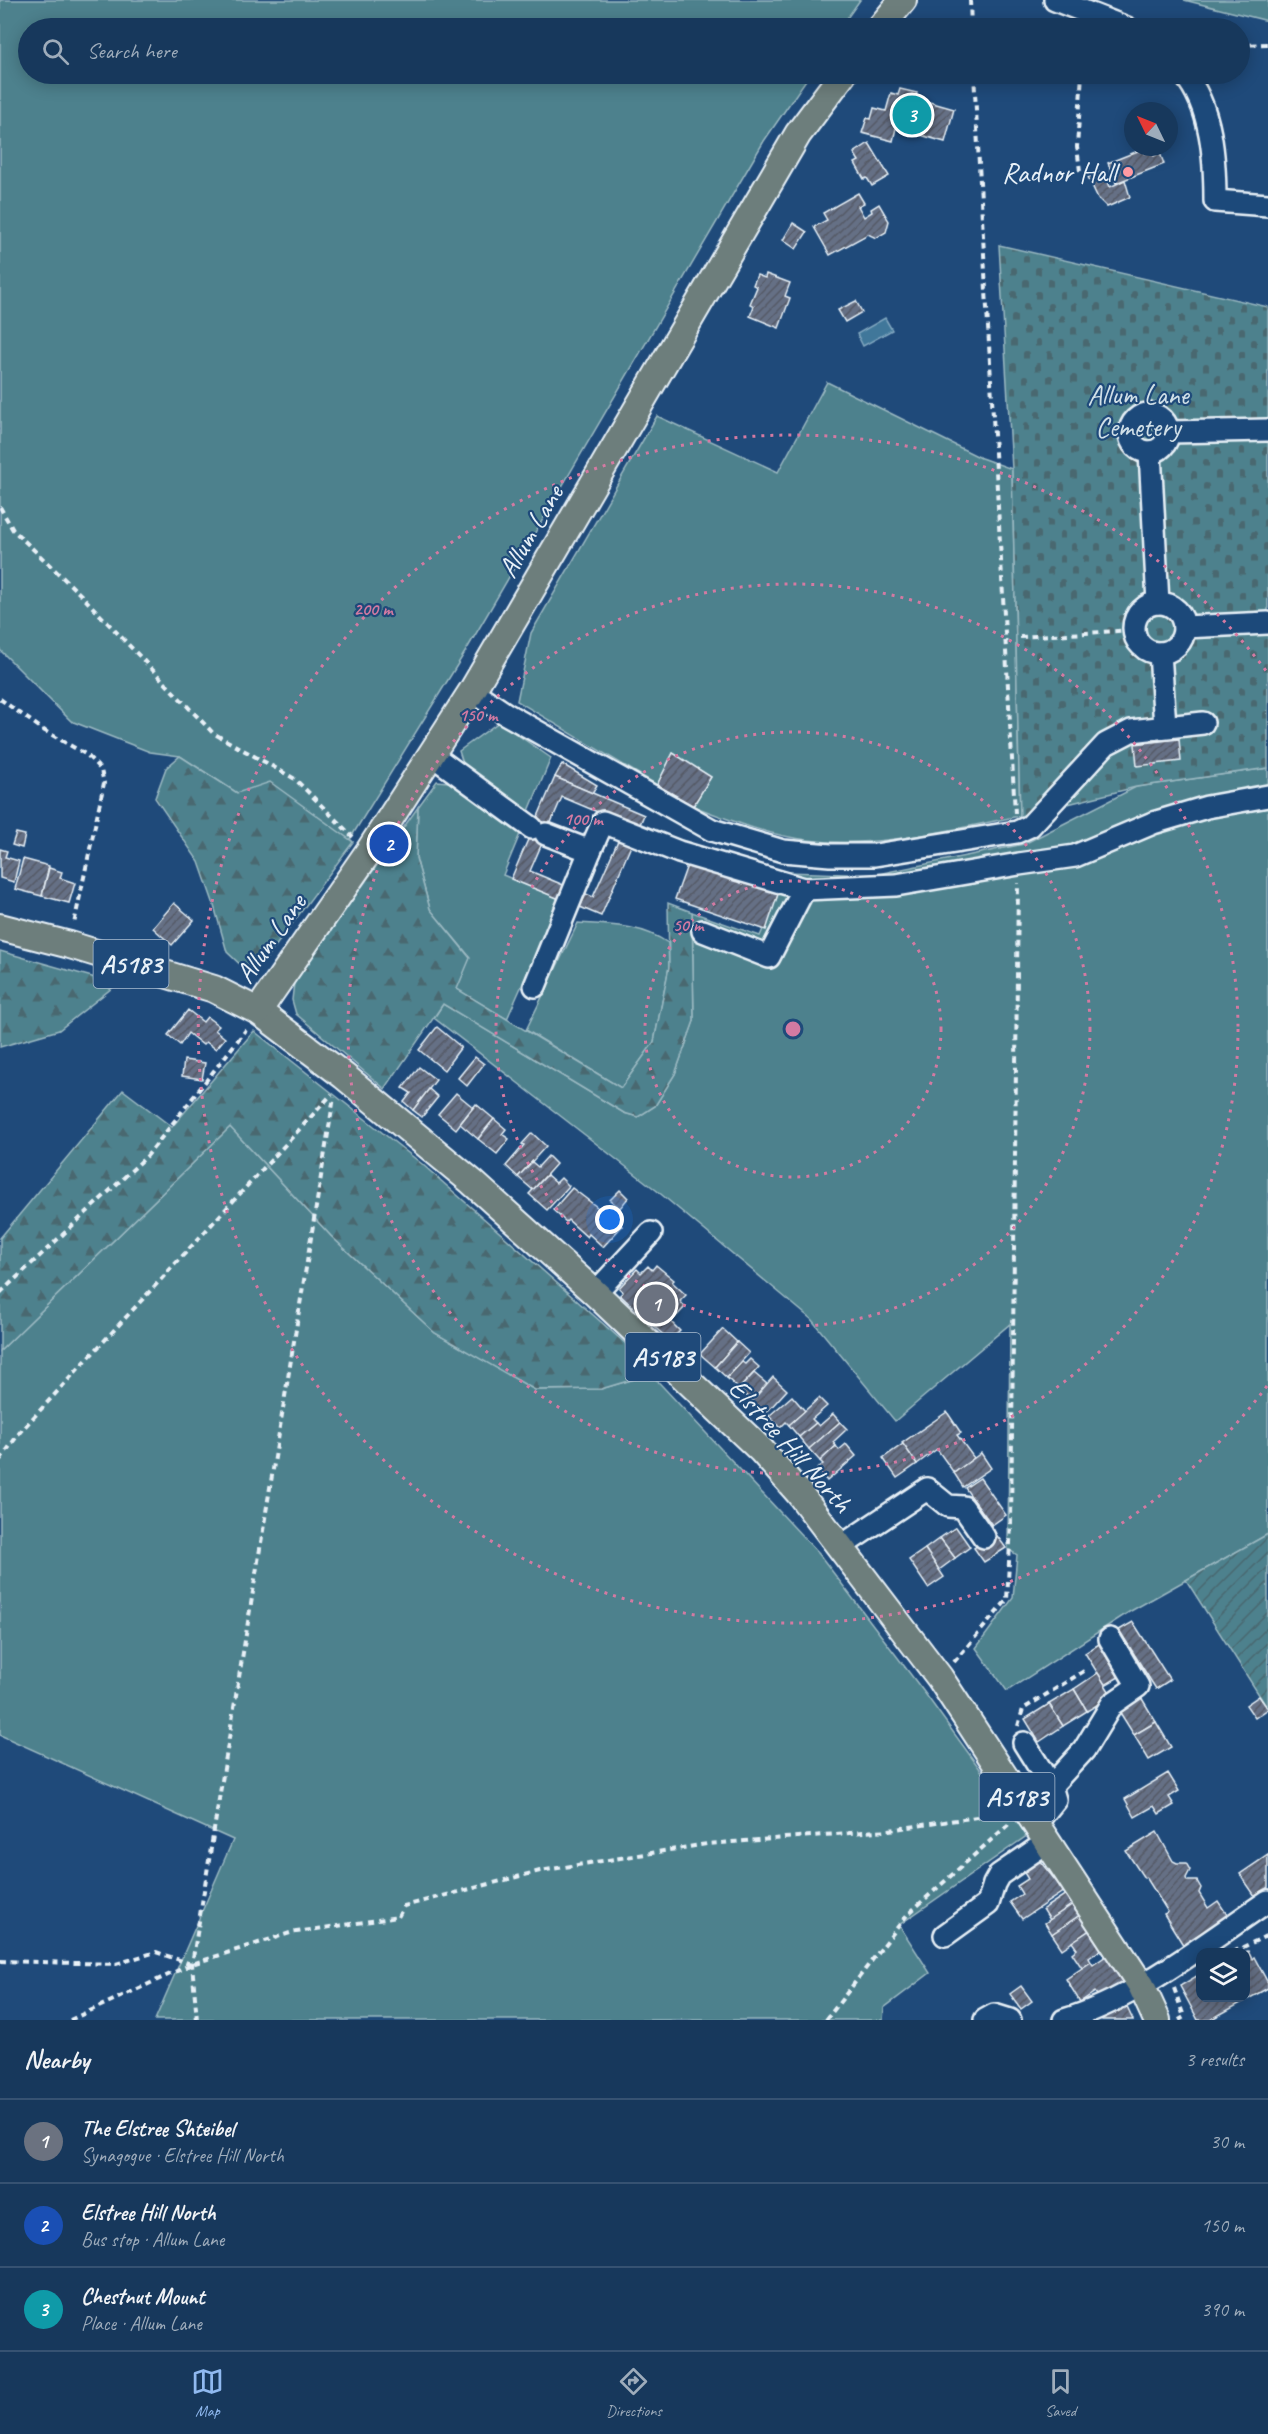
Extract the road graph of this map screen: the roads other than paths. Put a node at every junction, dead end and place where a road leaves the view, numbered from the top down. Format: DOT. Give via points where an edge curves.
graph roads {
  1 [pos="903,0"];
  2 [pos="1055,0"];
  3 [pos="888,18"];
  4 [pos="1101,18"];
  5 [pos="836,84"];
  6 [pos="1192,84"];
  7 [pos="1268,205"];
  8 [pos="1268,430"];
  9 [pos="1169,432"];
  10 [pos="1150,452"];
  11 [pos="1158,603"];
  12 [pos="1268,623"];
  13 [pos="1184,627"];
  14 [pos="1160,653"];
  15 [pos="472,691"];
  16 [pos="1203,723"];
  17 [pos="1166,726"];
  18 [pos="432,755"];
  19 [pos="1268,796"];
  20 [pos="590,851"];
  21 [pos="804,889"];
  22 [pos="0,927"];
  23 [pos="703,931"];
  24 [pos="535,986"];
  25 [pos="258,1011"];
  26 [pos="651,1233"];
  27 [pos="595,1293"];
  28 [pos="984,1538"];
  29 [pos="840,1547"];
  30 [pos="1110,1639"];
  31 [pos="1024,1743"];
  32 [pos="1051,1786"];
  33 [pos="1036,1826"];
  34 [pos="1268,1901"];
  35 [pos="945,1935"];
  36 [pos="1141,1985"];
  37 [pos="985,2020"];
  38 [pos="1010,2020"];
  39 [pos="1064,2020"];
  40 [pos="1157,2020"];
  1 -- 3 [label="main road"];
  2 -- 4 [label="street"];
  5 -- 15 [label="main road, Allum Lane" via="798,134"];
  6 -- 7 [label="street" via="1207,123 1215,165 1215,201"];
  8 -- 9 [label="street"];
  9 -- 10 [label="street" via="1164,446"];
  9 -- 10 [label="street" via="1167,424 1154,414 1145,414 1132,423 1131,440 1135,447"];
  10 -- 11 [label="street"];
  11 -- 13 [label="street" via="1175,610"];
  11 -- 14 [label="street" via="1140,612 1134,630 1142,647"];
  12 -- 13 [label="street"];
  13 -- 14 [label="street" via="1177,645"];
  14 -- 17 [label="street"];
  15 -- 17 [label="street" via="712,830 783,851 830,855 875,855 1017,832 1030,826 1106,744 1131,731"];
  15 -- 18 [label="main road, Allum Lane"];
  16 -- 17 [label="street"];
  18 -- 20 [label="street" via="539,831"];
  18 -- 25 [label="main road, Allum Lane"];
  19 -- 21 [label="street" via="1207,807 1153,823 1075,856 896,885"];
  20 -- 21 [label="street" via="603,822 679,852"];
  20 -- 24 [label="street"];
  21 -- 23 [label="street" via="769,957"];
  22 -- 25 [label="main road, A5183" via="214,989"];
  25 -- 27 [label="main road, Elstree Hill North / A5183" via="472,1182"];
  26 -- 27 [label="street"];
  27 -- 29 [label="main road, Elstree Hill North / A5183" via="761,1450"];
  28 -- 29 [label="street, Elstree Hill North" via="963,1508 948,1506 927,1489"];
  29 -- 33 [label="main road, Elstree Hill North / A5183" via="940,1678"];
  30 -- 32 [label="street" via="1138,1686 1112,1704 1084,1750"];
  31 -- 32 [label="street"];
  32 -- 33 [label="street" via="1055,1800"];
  33 -- 35 [label="street" via="999,1875 988,1904"];
  33 -- 36 [label="main road, Elstree Hill North / A5183"];
  34 -- 36 [label="street"];
  36 -- 39 [label="street"];
  36 -- 40 [label="main road, A5183"];
  37 -- 38 [label="street" via="994,2015"];
}
